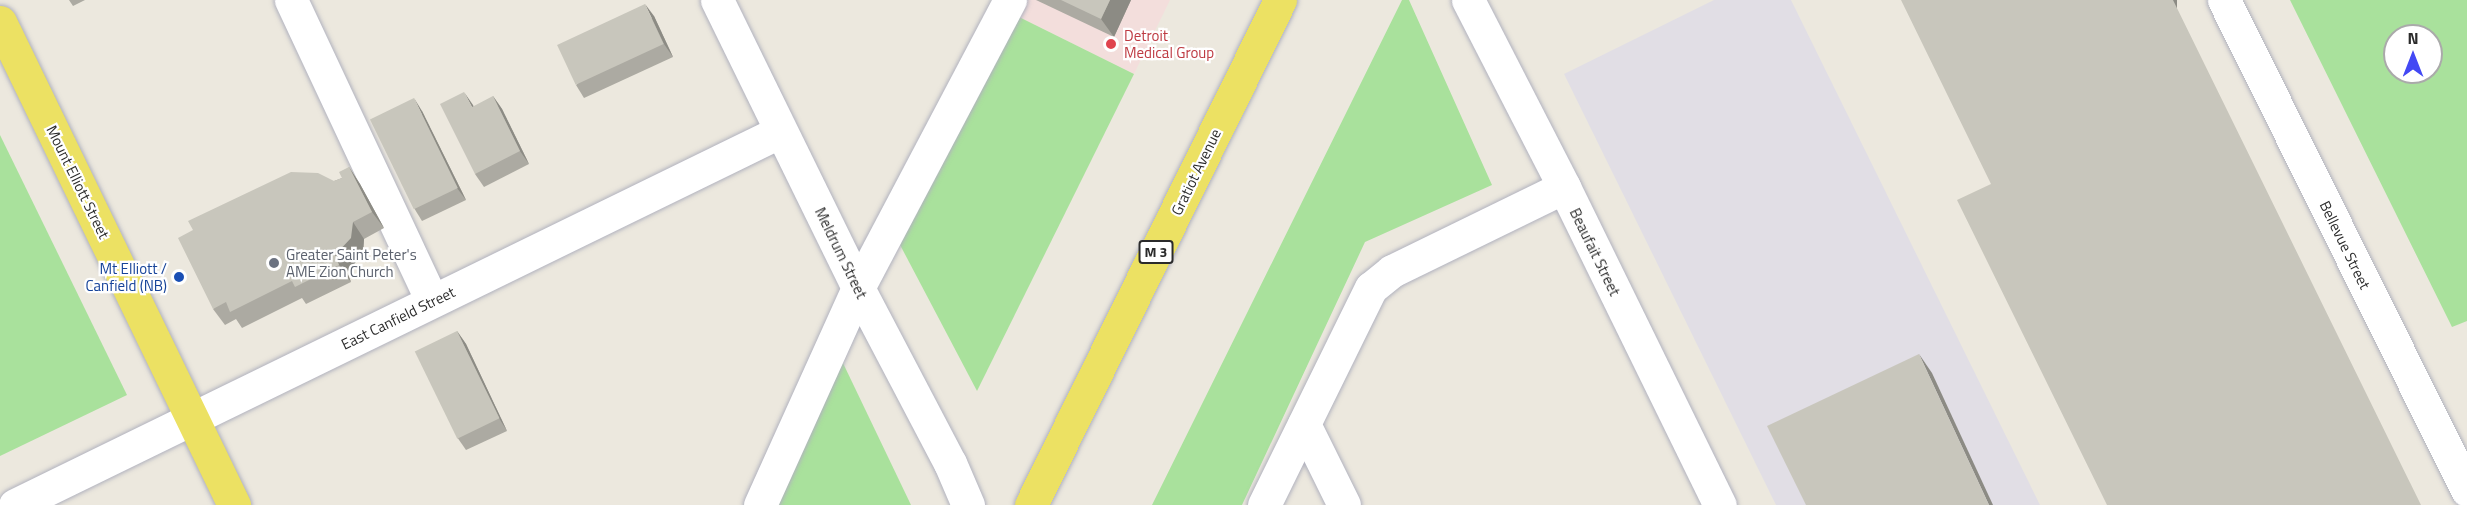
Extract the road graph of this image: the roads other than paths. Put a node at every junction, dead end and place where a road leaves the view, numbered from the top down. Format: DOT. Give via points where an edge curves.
graph roads {
  1 [pos="291,0"];
  2 [pos="717,0"];
  3 [pos="1010,0"];
  4 [pos="1280,0"];
  5 [pos="1468,0"];
  6 [pos="2224,0"];
  7 [pos="0,22"];
  8 [pos="781,131"];
  9 [pos="1564,187"];
  10 [pos="858,288"];
  11 [pos="432,301"];
  12 [pos="192,418"];
  13 [pos="1304,424"];
  14 [pos="2467,490"];
  15 [pos="15,505"];
  16 [pos="234,505"];
  17 [pos="760,505"];
  18 [pos="968,505"];
  19 [pos="1031,505"];
  20 [pos="1264,505"];
  21 [pos="1344,505"];
  22 [pos="1720,505"];
  1 -- 11 [label="street"];
  2 -- 8 [label="street, Meldrum Street"];
  3 -- 10 [label="street"];
  4 -- 19 [label="main road, Gratiot Avenue / M 3"];
  5 -- 9 [label="street, Beaufait Street"];
  6 -- 14 [label="street, Bellevue Street"];
  7 -- 12 [label="main road, Mount Elliott Street"];
  8 -- 10 [label="street, Meldrum Street"];
  8 -- 11 [label="street, East Canfield Street"];
  9 -- 13 [label="street" via="1392,270 1371,288"];
  9 -- 22 [label="street, Beaufait Street"];
  10 -- 17 [label="street"];
  10 -- 18 [label="street, Meldrum Street"];
  11 -- 12 [label="street, East Canfield Street"];
  12 -- 15 [label="street, East Canfield Street"];
  12 -- 16 [label="main road, Mount Elliott Street"];
  13 -- 20 [label="street"];
  13 -- 21 [label="street"];
}
